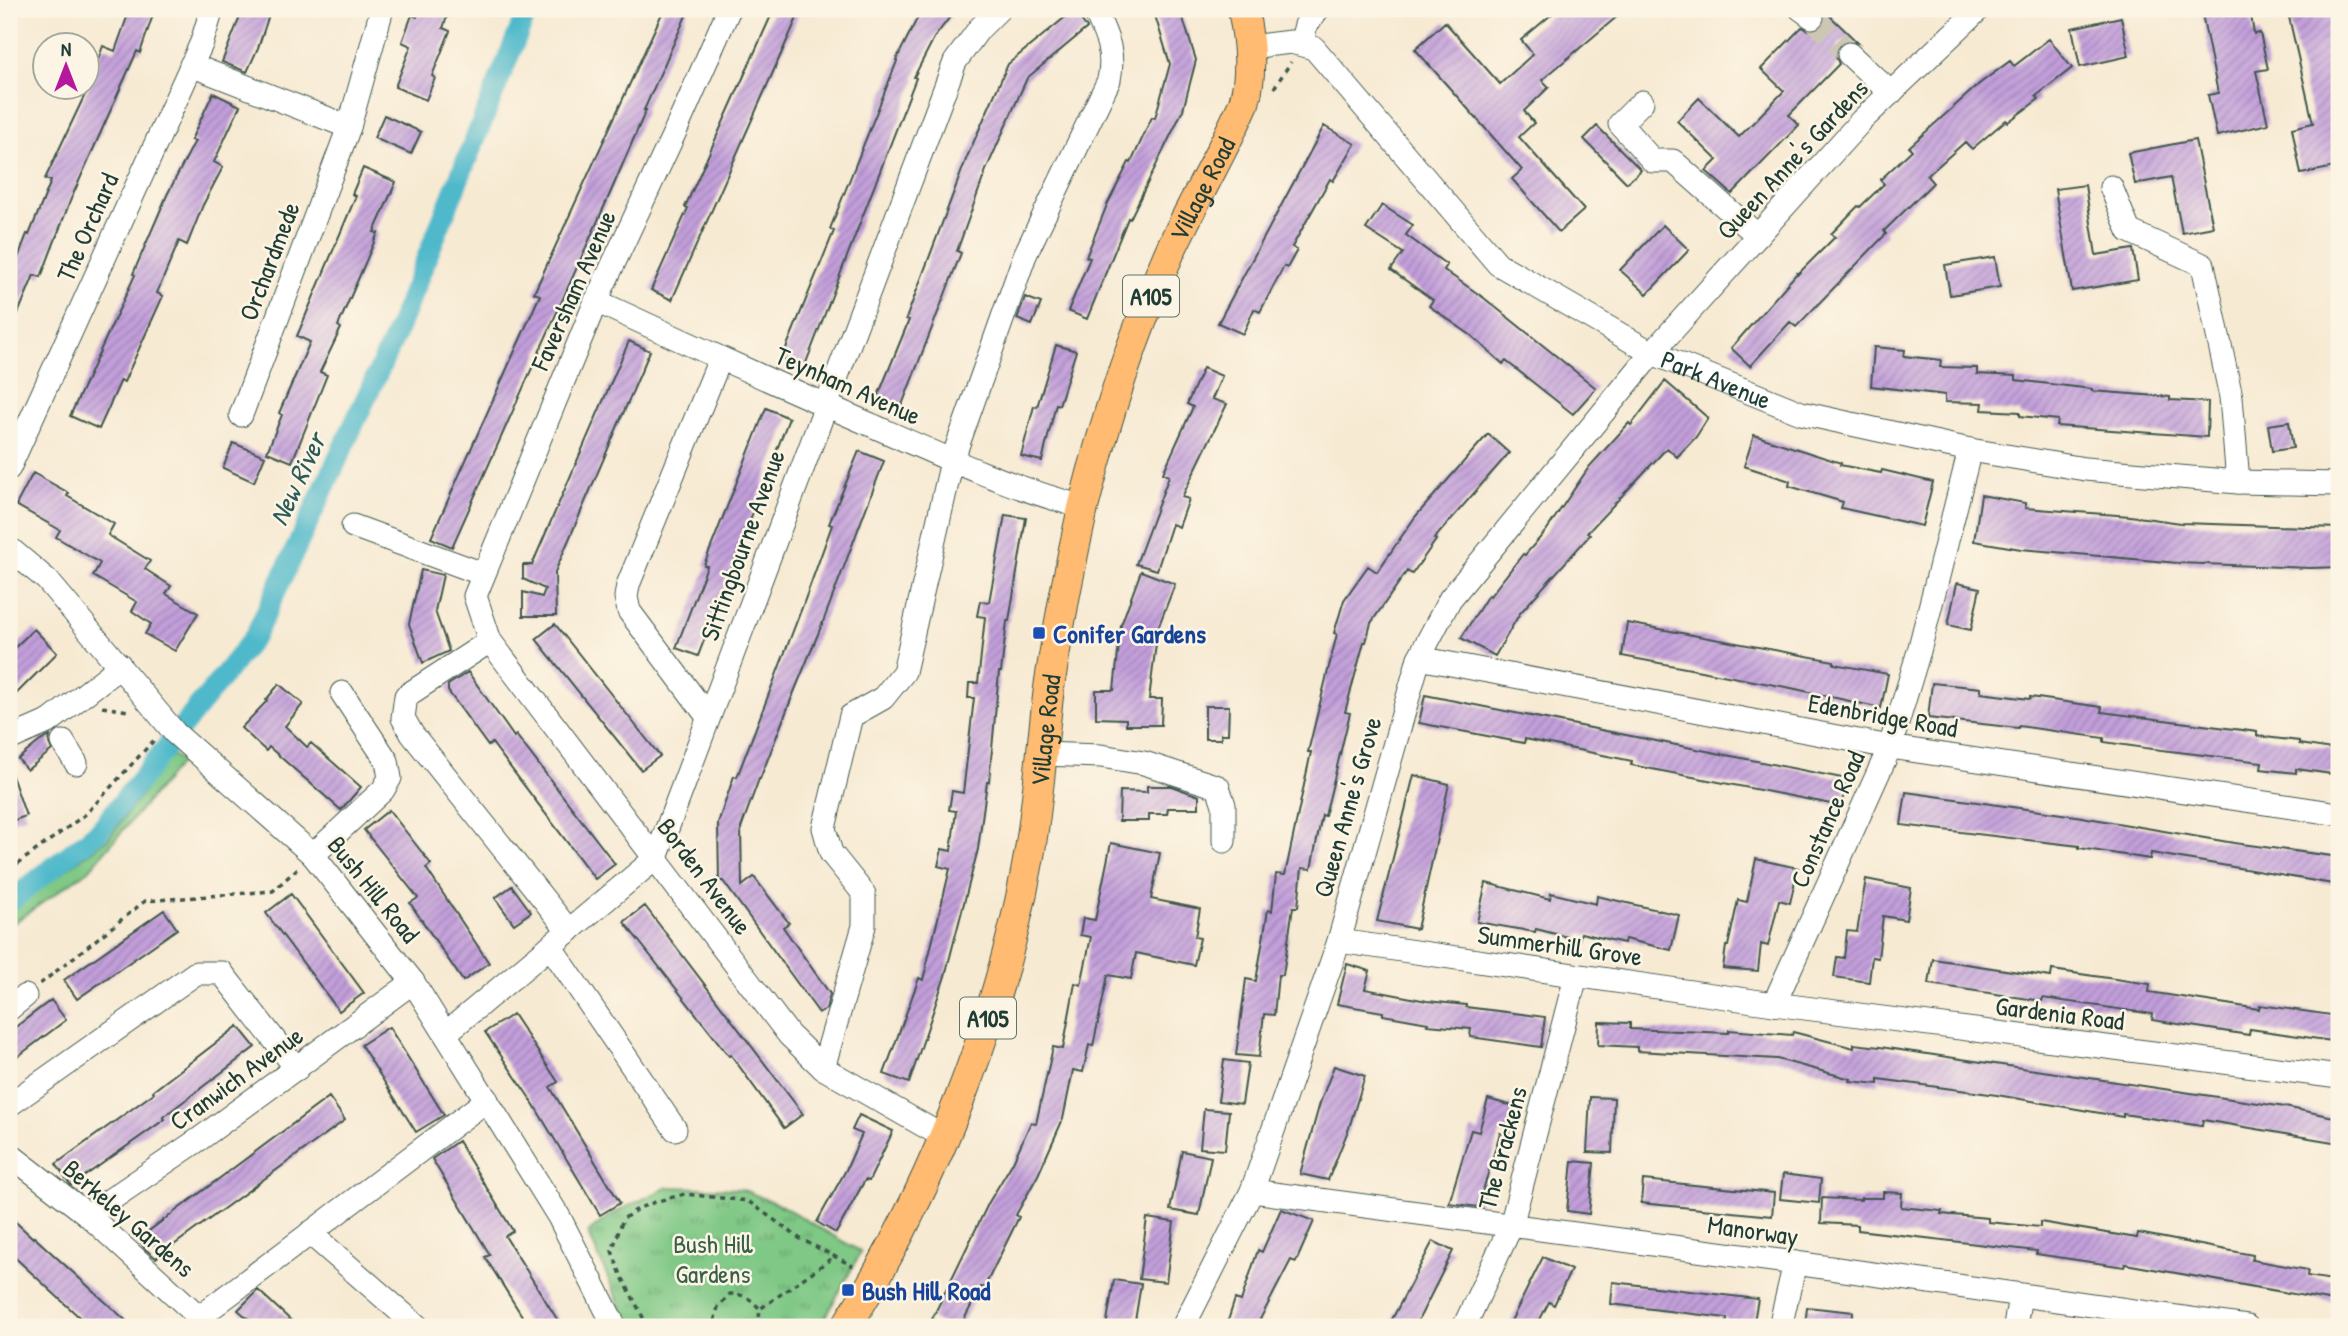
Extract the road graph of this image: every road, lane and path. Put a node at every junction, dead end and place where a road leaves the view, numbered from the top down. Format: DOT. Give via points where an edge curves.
graph roads {
  1 [pos="212,9"];
  2 [pos="382,9"];
  3 [pos="729,9"];
  4 [pos="999,9"];
  5 [pos="1094,9"];
  6 [pos="1243,9"];
  7 [pos="1318,9"];
  8 [pos="1979,9"];
  9 [pos="1249,47"];
  10 [pos="1297,50"];
  11 [pos="1849,54"];
  12 [pos="191,65"];
  13 [pos="1274,88"];
  14 [pos="1891,93"];
  15 [pos="1642,102"];
  16 [pos="349,127"];
  17 [pos="2111,187"];
  18 [pos="1758,236"];
  19 [pos="596,301"];
  20 [pos="1652,353"];
  21 [pos="720,359"];
  22 [pos="825,405"];
  23 [pos="241,415"];
  24 [pos="1970,450"];
  25 [pos="952,461"];
  26 [pos="9,468"];
  27 [pos="2238,482"];
  28 [pos="2339,484"];
  29 [pos="1084,507"];
  30 [pos="353,526"];
  31 [pos="9,548"];
  32 [pos="483,574"];
  33 [pos="474,596"];
  34 [pos="490,640"];
  35 [pos="1419,658"];
  36 [pos="119,664"];
  37 [pos="342,693"];
  38 [pos="76,701"];
  39 [pos="139,712"];
  40 [pos="708,717"];
  41 [pos="56,730"];
  42 [pos="168,735"];
  43 [pos="9,739"];
  44 [pos="1891,747"];
  45 [pos="1041,754"];
  46 [pos="76,762"];
  47 [pos="2339,814"];
  48 [pos="1224,841"];
  49 [pos="313,855"];
  50 [pos="656,858"];
  51 [pos="9,870"];
  52 [pos="569,931"];
  53 [pos="1339,941"];
  54 [pos="550,946"];
  55 [pos="1576,976"];
  56 [pos="413,982"];
  57 [pos="17,1002"];
  58 [pos="1774,1004"];
  59 [pos="446,1033"];
  60 [pos="823,1068"];
  61 [pos="297,1069"];
  62 [pos="2339,1077"];
  63 [pos="487,1100"];
  64 [pos="9,1105"];
  65 [pos="676,1129"];
  66 [pos="944,1137"];
  67 [pos="9,1154"];
  68 [pos="1252,1191"];
  69 [pos="88,1215"];
  70 [pos="1511,1226"];
  71 [pos="310,1233"];
  72 [pos="832,1257"];
  73 [pos="1795,1263"];
  74 [pos="854,1266"];
  75 [pos="2020,1295"];
  76 [pos="760,1309"];
  77 [pos="204,1322"];
  78 [pos="714,1322"];
  79 [pos="418,1327"];
  80 [pos="615,1327"];
  81 [pos="648,1327"];
  82 [pos="708,1327"];
  83 [pos="717,1327"];
  84 [pos="758,1327"];
  85 [pos="846,1327"];
  86 [pos="1183,1327"];
  87 [pos="1464,1327"];
  88 [pos="1780,1327"];
  89 [pos="2015,1327"];
  90 [pos="2247,1327"];
  1 -- 12 [label="street, The Orchard"];
  2 -- 16 [label="street, Orchardmede"];
  3 -- 19 [label="street, Faversham Avenue"];
  4 -- 22 [label="street, Sittingbourne Avenue" via="955,62"];
  5 -- 25 [label="street" via="1108,38 1113,62 1109,80 1025,255"];
  6 -- 9 [label="main road, A105"];
  7 -- 10 [label="street"];
  8 -- 14 [label="street, Queen Anne's Gardens"];
  9 -- 10 [label="street"];
  9 -- 29 [label="main road, Village Road / A105" via="1244,103 1143,316 1114,397"];
  10 -- 13 [label="path"];
  10 -- 20 [label="street, Park Avenue" via="1314,48 1498,264"];
  11 -- 14 [label="street"];
  12 -- 16 [label="street"];
  12 -- 26 [label="street, The Orchard"];
  14 -- 18 [label="street, Queen Anne's Gardens"];
  15 -- 18 [label="street" via="1620,124 1653,161 1673,161"];
  16 -- 23 [label="street, Orchardmede"];
  17 -- 27 [label="street" via="2129,231 2203,265 2231,397"];
  18 -- 20 [label="street, Queen Anne's Gardens"];
  19 -- 21 [label="street, Teynham Avenue"];
  19 -- 32 [label="street, Faversham Avenue"];
  20 -- 24 [label="street, Park Avenue" via="1801,413"];
  20 -- 35 [label="street, Queen Anne's Grove" via="1450,599"];
  21 -- 22 [label="street, Teynham Avenue"];
  21 -- 40 [label="street" via="626,597 629,611"];
  22 -- 25 [label="street, Teynham Avenue"];
  22 -- 40 [label="street, Sittingbourne Avenue"];
  24 -- 27 [label="street, Park Avenue" via="2085,469"];
  24 -- 44 [label="street, Constance Road"];
  25 -- 29 [label="street, Teynham Avenue"];
  25 -- 60 [label="street" via="904,672 883,698 851,716 824,828 831,853 864,894 864,926"];
  27 -- 28 [label="street, Park Avenue"];
  29 -- 45 [label="main road, Village Road / A105" via="1064,598"];
  30 -- 32 [label="street"];
  31 -- 36 [label="street, Bush Hill Road" via="47,580"];
  32 -- 33 [label="street, Faversham Avenue"];
  33 -- 34 [label="street, Borden Avenue"];
  34 -- 50 [label="street, Borden Avenue"];
  34 -- 52 [label="street" via="406,696 403,718"];
  35 -- 44 [label="street, Edenbridge Road"];
  35 -- 53 [label="street, Queen Anne's Grove"];
  36 -- 38 [label="street"];
  36 -- 42 [label="street, Bush Hill Road"];
  37 -- 49 [label="street" via="387,761 390,778 383,790"];
  38 -- 39 [label="path"];
  38 -- 41 [label="street"];
  40 -- 50 [label="street, Sittingbourne Avenue"];
  41 -- 43 [label="street"];
  41 -- 46 [label="street"];
  42 -- 49 [label="street, Bush Hill Road" via="195,751"];
  42 -- 51 [label="path" via="157,738 86,814"];
  44 -- 47 [label="street, Edenbridge Road"];
  44 -- 58 [label="street, Constance Road"];
  45 -- 48 [label="street" via="1144,762 1218,788 1223,796"];
  45 -- 66 [label="main road, Village Road / A105" via="1014,929"];
  49 -- 56 [label="street, Bush Hill Road"];
  49 -- 57 [label="path" via="272,891 145,901"];
  50 -- 52 [label="street, Sittingbourne Avenue"];
  50 -- 60 [label="street, Borden Avenue" via="789,1035"];
  52 -- 54 [label="street, Sittingbourne Avenue"];
  53 -- 55 [label="street, Summerhill Grove"];
  53 -- 68 [label="street, Queen Anne's Grove"];
  54 -- 59 [label="street, Sittingbourne Avenue"];
  54 -- 65 [label="street"];
  55 -- 58 [label="street, Summerhill Grove"];
  55 -- 70 [label="street, The Brackens"];
  56 -- 59 [label="street, Bush Hill Road"];
  56 -- 61 [label="street, Cranwich Avenue"];
  58 -- 62 [label="street, Gardenia Road"];
  59 -- 63 [label="street, Bush Hill Road"];
  60 -- 66 [label="street, Borden Avenue"];
  61 -- 64 [label="street" via="222,973 197,973"];
  61 -- 69 [label="street, Cranwich Avenue"];
  63 -- 71 [label="street"];
  63 -- 80 [label="street, Bush Hill Road" via="559,1217"];
  66 -- 85 [label="main road, Village Road / A105"];
  67 -- 69 [label="street, Berkeley Gardens"];
  68 -- 70 [label="street, Manorway"];
  68 -- 86 [label="street, Queen Anne's Grove"];
  69 -- 77 [label="street, Berkeley Gardens"];
  70 -- 73 [label="street, Manorway"];
  70 -- 87 [label="street, The Brackens"];
  71 -- 77 [label="street"];
  71 -- 79 [label="street"];
  72 -- 74 [label="path"];
  72 -- 76 [label="path"];
  72 -- 81 [label="path" via="748,1201 685,1194 639,1208 623,1219 612,1251"];
  73 -- 75 [label="street, Manorway"];
  73 -- 88 [label="street"];
  75 -- 89 [label="street"];
  75 -- 90 [label="street, Manorway"];
  76 -- 78 [label="path" via="749,1298 730,1294 718,1307"];
  76 -- 84 [label="path"];
  78 -- 82 [label="path"];
  78 -- 83 [label="path"];
}
